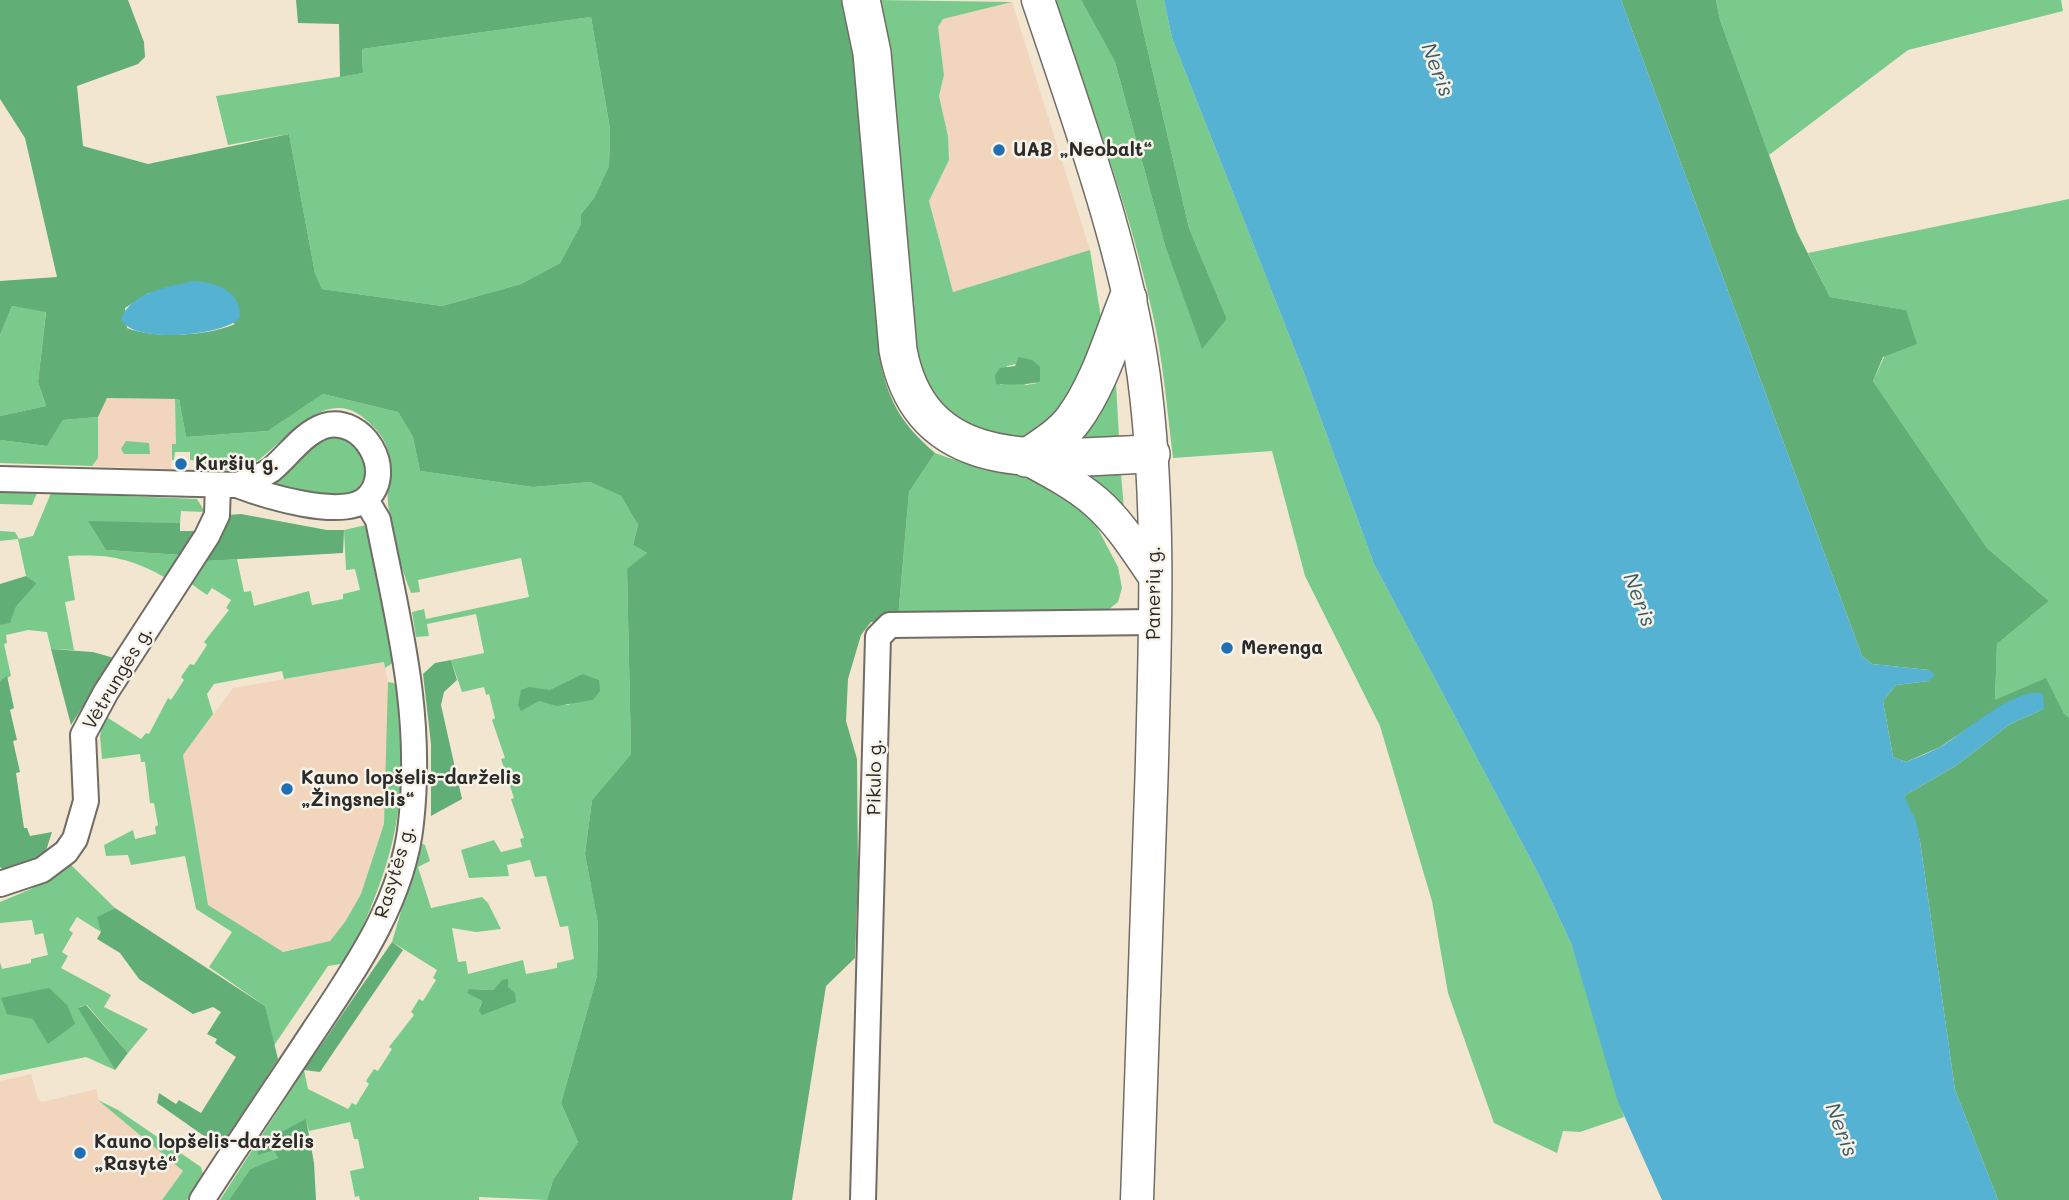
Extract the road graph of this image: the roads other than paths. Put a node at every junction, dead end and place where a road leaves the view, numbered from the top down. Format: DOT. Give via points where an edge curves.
graph roads {
  1 [pos="861,0"];
  2 [pos="1038,0"];
  3 [pos="1128,299"];
  4 [pos="1151,454"];
  5 [pos="1026,458"];
  6 [pos="0,479"];
  7 [pos="228,485"];
  8 [pos="366,499"];
  9 [pos="1155,577"];
  10 [pos="1155,622"];
  11 [pos="0,884"];
  12 [pos="202,1200"];
  13 [pos="863,1200"];
  14 [pos="1136,1200"];
  1 -- 5 [label="highway" via="872,53 898,350 904,374 919,406 941,428 982,451"];
  2 -- 3 [label="main road, Panerių g."];
  3 -- 4 [label="main road, Panerių g." via="1146,392"];
  3 -- 5 [label="highway" via="1083,404 1055,438"];
  4 -- 5 [label="highway"];
  4 -- 9 [label="main road, Panerių g."];
  5 -- 9 [label="main road" via="1097,503"];
  6 -- 7 [label="street"];
  7 -- 8 [label="street" via="311,505 337,507"];
  7 -- 8 [label="street" via="270,470 313,432 340,425 353,429 373,449 378,466 376,485"];
  7 -- 11 [label="street, Vėtrungės g." via="207,536 106,692 83,736 86,801 75,839 42,870"];
  8 -- 12 [label="street, Rasytės g." via="378,520 410,671 415,766 411,826 369,947"];
  9 -- 10 [label="main road, Panerių g."];
  10 -- 13 [label="street, Pikulo g." via="890,625 878,636"];
  10 -- 14 [label="main road, Panerių g."];
}
